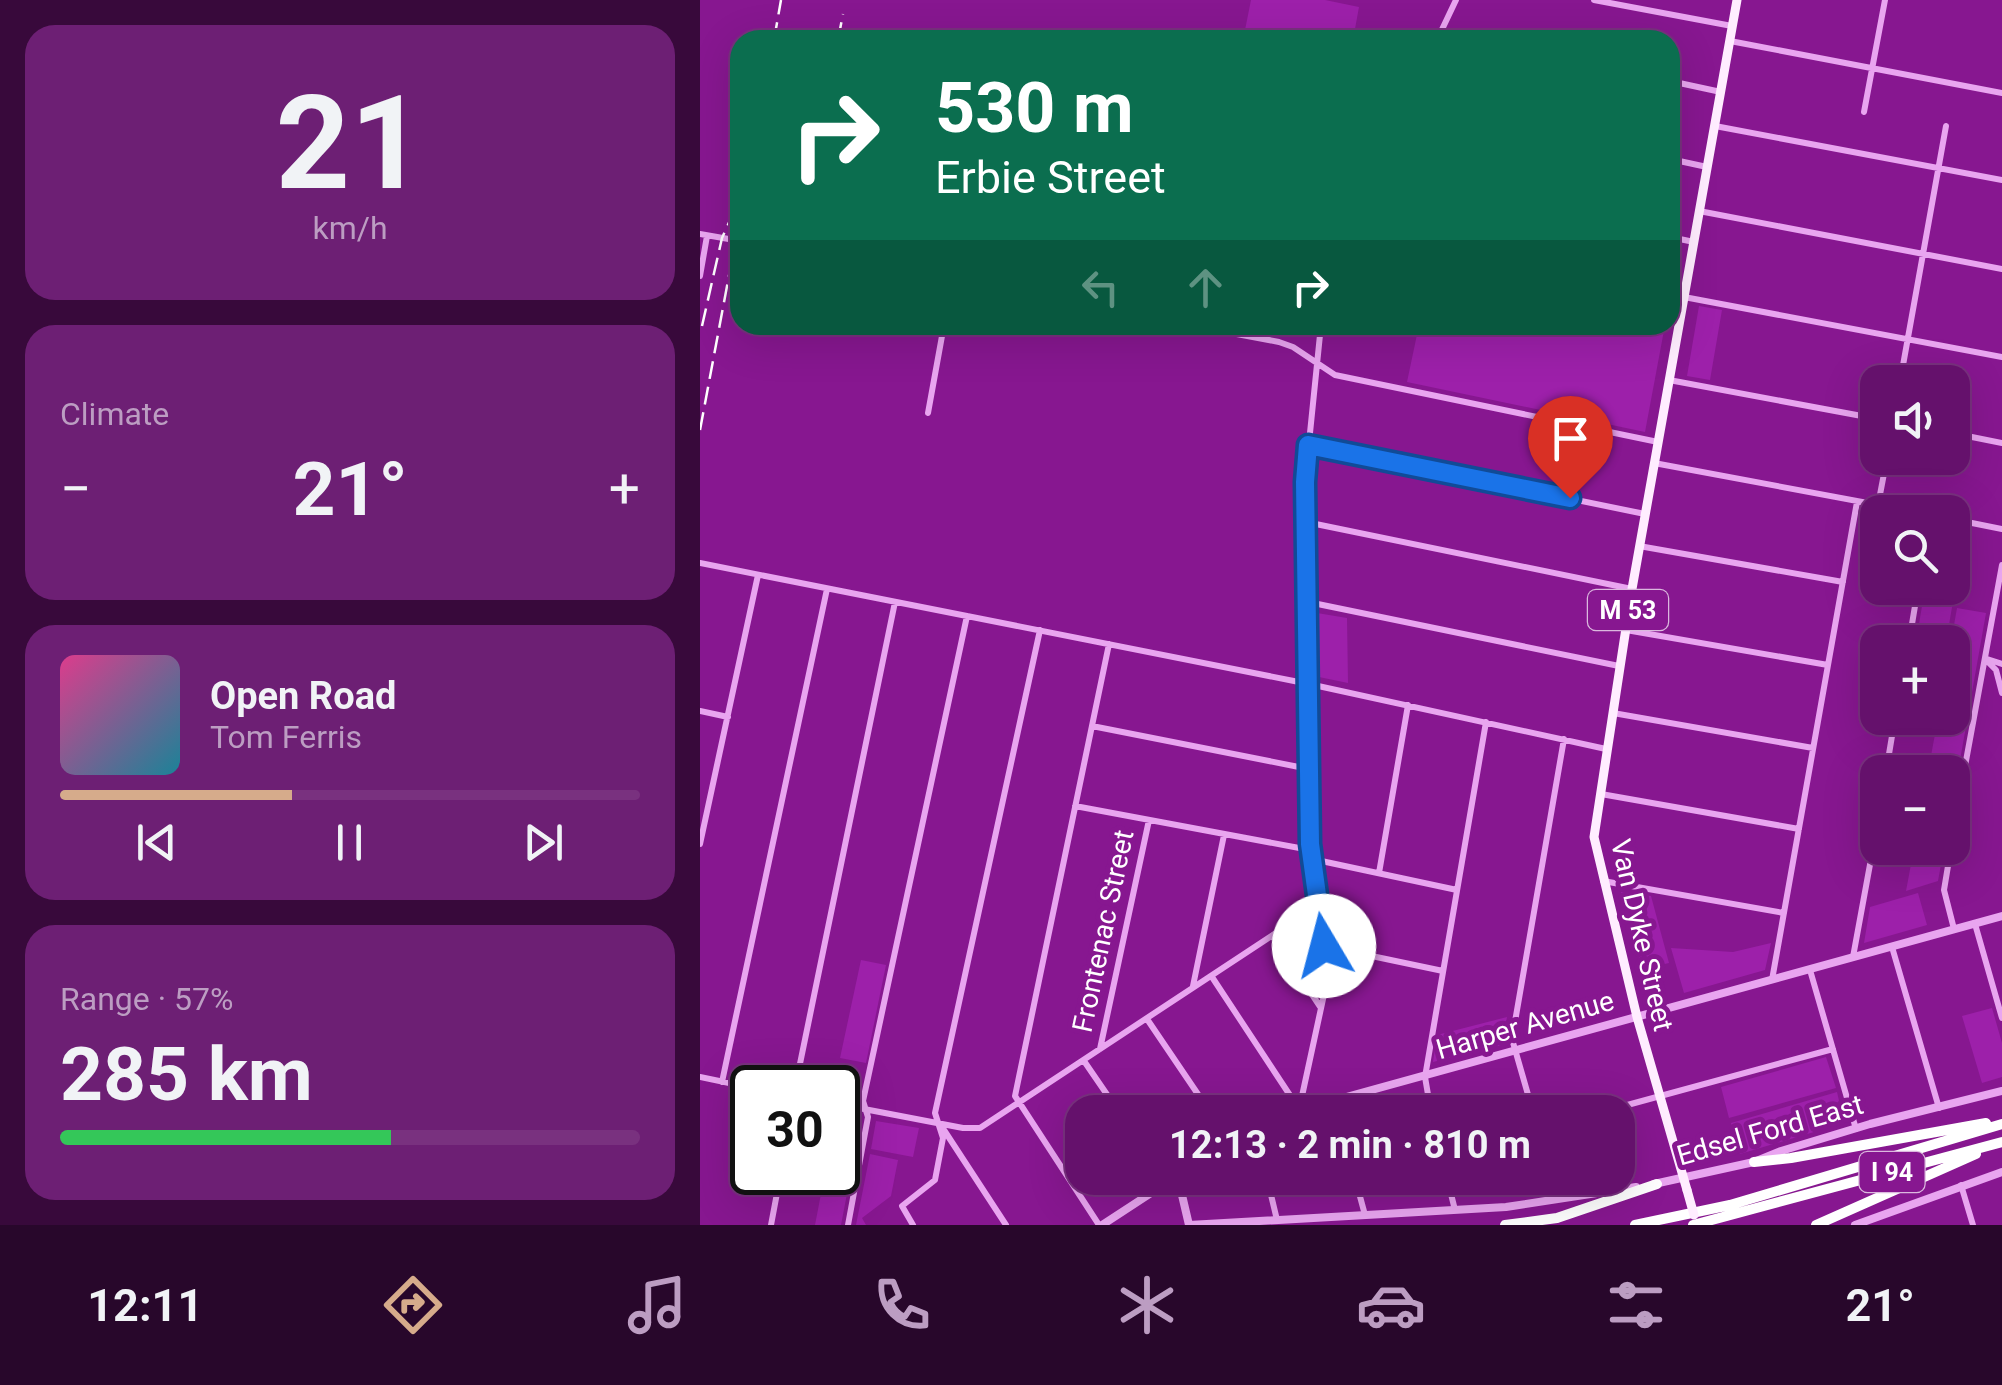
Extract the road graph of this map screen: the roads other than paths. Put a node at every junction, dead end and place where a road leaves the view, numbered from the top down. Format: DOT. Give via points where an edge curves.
graph roads {
  1 [pos="1456,0"];
  2 [pos="1594,0"];
  3 [pos="1737,0"];
  4 [pos="1885,0"];
  5 [pos="1732,26"];
  6 [pos="1442,30"];
  7 [pos="1730,41"];
  8 [pos="1872,68"];
  9 [pos="1680,83"];
  10 [pos="1721,92"];
  11 [pos="2002,92"];
  12 [pos="1864,112"];
  13 [pos="1715,126"];
  14 [pos="1946,126"];
  15 [pos="1680,161"];
  16 [pos="1707,167"];
  17 [pos="1938,168"];
  18 [pos="2002,180"];
  19 [pos="1700,211"];
  20 [pos="703,235"];
  21 [pos="730,239"];
  22 [pos="1680,239"];
  23 [pos="1694,242"];
  24 [pos="1923,254"];
  25 [pos="2002,269"];
  26 [pos="700,276"];
  27 [pos="1684,296"];
  28 [pos="1680,318"];
  29 [pos="942,335"];
  30 [pos="1242,335"];
  31 [pos="1320,335"];
  32 [pos="1677,335"];
  33 [pos="1908,339"];
  34 [pos="2002,357"];
  35 [pos="1316,364"];
  36 [pos="1903,365"];
  37 [pos="1669,380"];
  38 [pos="928,413"];
  39 [pos="1860,416"];
  40 [pos="1970,437"];
  41 [pos="1658,442"];
  42 [pos="2002,443"];
  43 [pos="1308,445"];
  44 [pos="1654,463"];
  45 [pos="1857,502"];
  46 [pos="1860,502"];
  47 [pos="1645,514"];
  48 [pos="1306,522"];
  49 [pos="1970,523"];
  50 [pos="2002,529"];
  51 [pos="1640,546"];
  52 [pos="700,563"];
  53 [pos="2002,564"];
  54 [pos="758,575"];
  55 [pos="1843,582"];
  56 [pos="827,588"];
  57 [pos="1632,589"];
  58 [pos="895,602"];
  59 [pos="1308,602"];
  60 [pos="967,616"];
  61 [pos="1040,630"];
  62 [pos="1625,630"];
  63 [pos="1109,644"];
  64 [pos="1986,659"];
  65 [pos="2002,664"];
  66 [pos="1828,665"];
  67 [pos="1620,666"];
  68 [pos="1309,684"];
  69 [pos="2002,693"];
  70 [pos="1408,705"];
  71 [pos="700,711"];
  72 [pos="1612,713"];
  73 [pos="728,716"];
  74 [pos="1486,722"];
  75 [pos="1092,726"];
  76 [pos="1564,739"];
  77 [pos="1814,748"];
  78 [pos="1606,749"];
  79 [pos="1968,755"];
  80 [pos="1309,769"];
  81 [pos="700,783"];
  82 [pos="713,786"];
  83 [pos="1600,794"];
  84 [pos="1075,806"];
  85 [pos="1149,820"];
  86 [pos="1799,829"];
  87 [pos="1224,835"];
  88 [pos="700,844"];
  89 [pos="1311,854"];
  90 [pos="1870,865"];
  91 [pos="1948,865"];
  92 [pos="1379,873"];
  93 [pos="1602,881"];
  94 [pos="1457,890"];
  95 [pos="1318,906"];
  96 [pos="1784,913"];
  97 [pos="2002,916"];
  98 [pos="1974,924"];
  99 [pos="1954,930"];
  100 [pos="1273,936"];
  101 [pos="1324,946"];
  102 [pos="1892,947"];
  103 [pos="1853,957"];
  104 [pos="1810,970"];
  105 [pos="1443,971"];
  106 [pos="1212,977"];
  107 [pos="1772,982"];
  108 [pos="1193,988"];
  109 [pos="1321,1009"];
  110 [pos="1637,1018"];
  111 [pos="2002,1018"];
  112 [pos="1147,1019"];
  113 [pos="1833,1049"];
  114 [pos="1100,1050"];
  115 [pos="1516,1050"];
  116 [pos="1084,1061"];
  117 [pos="800,1065"];
  118 [pos="1424,1076"];
  119 [pos="700,1077"];
  120 [pos="722,1082"];
  121 [pos="730,1084"];
  122 [pos="2002,1091"];
  123 [pos="1107,1095"];
  124 [pos="1198,1095"];
  125 [pos="1285,1095"];
  126 [pos="1300,1095"];
  127 [pos="1360,1095"];
  128 [pos="1427,1095"];
  129 [pos="1528,1095"];
  130 [pos="1659,1097"];
  131 [pos="1018,1103"];
  132 [pos="1635,1103"];
  133 [pos="860,1108"];
  134 [pos="866,1109"];
  135 [pos="1939,1109"];
  136 [pos="2002,1122"];
  137 [pos="940,1123"];
  138 [pos="1856,1128"];
  139 [pos="2002,1142"];
  140 [pos="1754,1162"];
  141 [pos="2002,1172"];
  142 [pos="1683,1178"];
  143 [pos="1657,1184"];
  144 [pos="1961,1185"];
  145 [pos="776,1195"];
  146 [pos="1146,1195"];
  147 [pos="1177,1195"];
  148 [pos="1270,1195"];
  149 [pos="1360,1195"];
  150 [pos="1452,1195"];
  151 [pos="1553,1195"];
  152 [pos="1555,1201"];
  153 [pos="1456,1210"];
  154 [pos="1365,1215"];
  155 [pos="1277,1220"];
  156 [pos="1882,1220"];
  157 [pos="771,1225"];
  158 [pos="848,1225"];
  159 [pos="913,1225"];
  160 [pos="1006,1225"];
  161 [pos="1101,1225"];
  162 [pos="1189,1225"];
  163 [pos="1505,1225"];
  164 [pos="1635,1225"];
  165 [pos="1695,1225"];
  166 [pos="1816,1225"];
  167 [pos="1855,1225"];
  168 [pos="1973,1225"];
  1 -- 6 [label="street"];
  2 -- 5 [label="street"];
  3 -- 5 [label="main road, Van Dyke Street / M 53"];
  4 -- 8 [label="street"];
  5 -- 7 [label="main road, Van Dyke Street / M 53"];
  7 -- 8 [label="street"];
  7 -- 10 [label="main road, Van Dyke Street / M 53"];
  8 -- 11 [label="street"];
  8 -- 12 [label="street"];
  9 -- 10 [label="street"];
  10 -- 13 [label="main road, Van Dyke Street / M 53"];
  13 -- 16 [label="main road, Van Dyke Street / M 53"];
  13 -- 17 [label="street"];
  14 -- 17 [label="street"];
  15 -- 16 [label="street"];
  16 -- 19 [label="main road, Van Dyke Street / M 53"];
  17 -- 18 [label="street"];
  17 -- 24 [label="street"];
  19 -- 23 [label="main road, Van Dyke Street / M 53"];
  19 -- 24 [label="street"];
  20 -- 21 [label="street"];
  20 -- 26 [label="street"];
  22 -- 23 [label="street"];
  23 -- 27 [label="main road, Van Dyke Street / M 53"];
  24 -- 25 [label="street"];
  24 -- 33 [label="street"];
  27 -- 28 [label="main road, Van Dyke Street / M 53"];
  27 -- 33 [label="street"];
  29 -- 38 [label="street"];
  30 -- 35 [label="street" via="1293,347"];
  31 -- 35 [label="street"];
  32 -- 37 [label="main road, Van Dyke Street / M 53"];
  33 -- 34 [label="street"];
  33 -- 36 [label="street"];
  35 -- 41 [label="street" via="1352,379"];
  35 -- 43 [label="street"];
  37 -- 39 [label="street"];
  37 -- 41 [label="main road, Van Dyke Street / M 53"];
  40 -- 42 [label="street"];
  41 -- 44 [label="main road, Van Dyke Street / M 53"];
  43 -- 47 [label="street"];
  43 -- 48 [label="street"];
  44 -- 45 [label="street"];
  44 -- 47 [label="main road, Van Dyke Street / M 53"];
  45 -- 46 [label="street"];
  45 -- 55 [label="street"];
  47 -- 51 [label="main road, Van Dyke Street / M 53"];
  48 -- 57 [label="street"];
  48 -- 59 [label="street"];
  49 -- 50 [label="street"];
  51 -- 55 [label="street"];
  51 -- 57 [label="main road, Van Dyke Street / M 53"];
  52 -- 54 [label="street"];
  53 -- 64 [label="street"];
  54 -- 56 [label="street"];
  54 -- 73 [label="street"];
  55 -- 66 [label="street"];
  56 -- 58 [label="street"];
  56 -- 120 [label="street"];
  57 -- 62 [label="main road, Van Dyke Street / M 53"];
  58 -- 60 [label="street"];
  58 -- 117 [label="street"];
  59 -- 67 [label="street"];
  59 -- 68 [label="street"];
  60 -- 61 [label="street"];
  60 -- 134 [label="street"];
  61 -- 63 [label="street"];
  61 -- 137 [label="street" via="935,1113"];
  62 -- 66 [label="street"];
  62 -- 67 [label="main road, Van Dyke Street / M 53"];
  63 -- 68 [label="street"];
  63 -- 75 [label="street"];
  64 -- 65 [label="street"];
  64 -- 69 [label="street"];
  64 -- 79 [label="street"];
  66 -- 77 [label="street"];
  67 -- 72 [label="main road, Van Dyke Street / M 53"];
  68 -- 70 [label="street"];
  68 -- 80 [label="street"];
  70 -- 74 [label="street"];
  70 -- 92 [label="street"];
  71 -- 73 [label="street"];
  72 -- 77 [label="street"];
  72 -- 78 [label="main road, Van Dyke Street / M 53"];
  73 -- 82 [label="street"];
  74 -- 76 [label="street"];
  74 -- 94 [label="street"];
  75 -- 80 [label="street"];
  75 -- 84 [label="street"];
  76 -- 78 [label="street"];
  76 -- 115 [label="street" via="1512,1039"];
  77 -- 86 [label="street"];
  78 -- 83 [label="main road, Van Dyke Street / M 53"];
  80 -- 89 [label="street"];
  81 -- 82 [label="street"];
  82 -- 88 [label="street"];
  83 -- 86 [label="street"];
  83 -- 93 [label="main road, Van Dyke Street / M 53" via="1594,844"];
  84 -- 85 [label="street"];
  84 -- 131 [label="street"];
  85 -- 87 [label="street"];
  85 -- 114 [label="street, Frontenac Street"];
  86 -- 96 [label="street"];
  87 -- 89 [label="street"];
  87 -- 108 [label="street"];
  89 -- 92 [label="street"];
  89 -- 95 [label="street"];
  90 -- 103 [label="street"];
  91 -- 99 [label="street" via="1944,890"];
  92 -- 94 [label="street"];
  93 -- 96 [label="street"];
  93 -- 110 [label="main road, Van Dyke Street / M 53"];
  94 -- 105 [label="street"];
  95 -- 100 [label="street"];
  95 -- 101 [label="street"];
  96 -- 107 [label="street"];
  97 -- 98 [label="street, Harper Avenue"];
  98 -- 99 [label="street, Harper Avenue"];
  98 -- 111 [label="street"];
  99 -- 102 [label="street, Harper Avenue"];
  100 -- 106 [label="street"];
  100 -- 109 [label="street"];
  101 -- 105 [label="street"];
  101 -- 109 [label="street" via="1328,976"];
  102 -- 103 [label="street, Harper Avenue"];
  102 -- 135 [label="street"];
  103 -- 104 [label="street, Harper Avenue"];
  104 -- 107 [label="street, Harper Avenue"];
  104 -- 113 [label="street"];
  105 -- 118 [label="street"];
  106 -- 108 [label="street"];
  106 -- 125 [label="street"];
  107 -- 110 [label="street, Harper Avenue"];
  108 -- 112 [label="street"];
  109 -- 126 [label="street"];
  110 -- 115 [label="street, Harper Avenue"];
  110 -- 130 [label="main road, Van Dyke Street / M 53"];
  112 -- 114 [label="street"];
  112 -- 124 [label="street"];
  113 -- 130 [label="street"];
  113 -- 138 [label="street"];
  114 -- 116 [label="street"];
  115 -- 118 [label="street, Harper Avenue"];
  115 -- 129 [label="street"];
  116 -- 123 [label="street, Frontenac Street"];
  116 -- 131 [label="street"];
  118 -- 127 [label="street, Harper Avenue"];
  118 -- 128 [label="street"];
  119 -- 120 [label="street"];
  120 -- 121 [label="street"];
  122 -- 135 [label="street, Edsel Ford East"];
  130 -- 132 [label="street"];
  130 -- 142 [label="main road, Van Dyke Street / M 53"];
  131 -- 137 [label="street" via="975,1129"];
  131 -- 161 [label="street"];
  133 -- 134 [label="street"];
  134 -- 137 [label="street"];
  134 -- 158 [label="street"];
  135 -- 138 [label="street, Edsel Ford East"];
  136 -- 140 [label="highway"];
  136 -- 164 [label="highway, I 94" via="1730,1206"];
  137 -- 159 [label="street" via="935,1181 902,1206"];
  137 -- 160 [label="street"];
  138 -- 140 [label="street, Edsel Ford East"];
  139 -- 165 [label="highway, I 94"];
  139 -- 166 [label="highway"];
  140 -- 142 [label="street, Edsel Ford East"];
  141 -- 144 [label="street"];
  142 -- 143 [label="street, Edsel Ford East"];
  142 -- 165 [label="main road, Van Dyke Street / M 53, bridge"];
  143 -- 152 [label="street, Edsel Ford East"];
  143 -- 163 [label="highway" via="1557,1218"];
  144 -- 156 [label="street"];
  144 -- 168 [label="street"];
  145 -- 157 [label="street"];
  146 -- 161 [label="street"];
  147 -- 162 [label="street"];
  148 -- 155 [label="street"];
  149 -- 154 [label="street"];
  150 -- 153 [label="street"];
  151 -- 152 [label="street"];
  152 -- 153 [label="street, Edsel Ford East"];
  153 -- 154 [label="street, Edsel Ford East"];
  154 -- 155 [label="street, Edsel Ford East"];
  155 -- 162 [label="street, Edsel Ford East"];
  156 -- 167 [label="street"];
}
